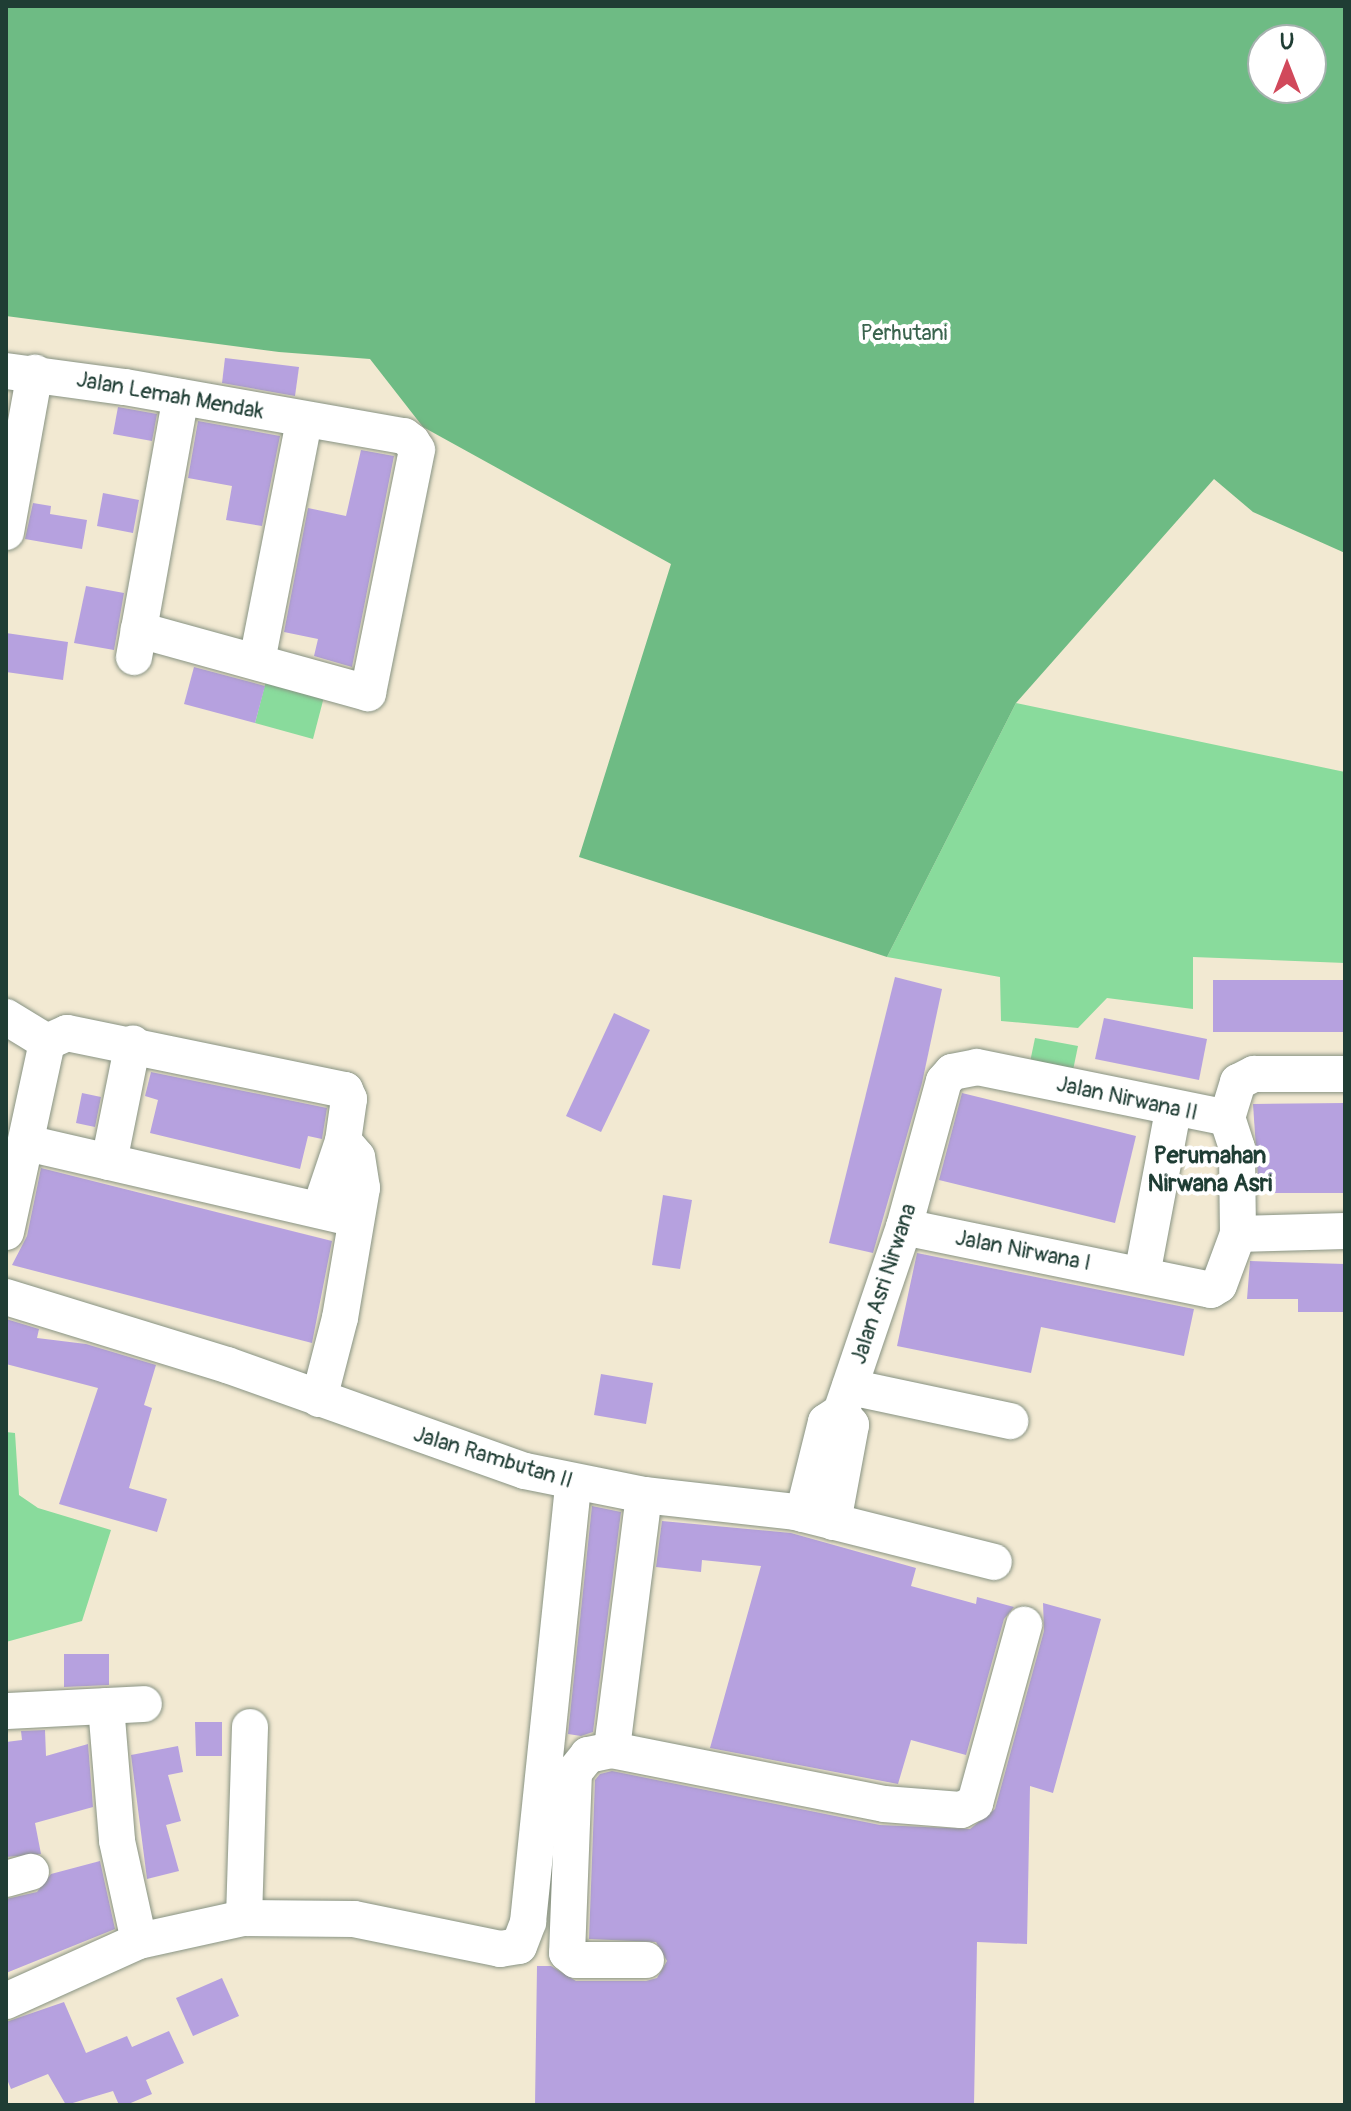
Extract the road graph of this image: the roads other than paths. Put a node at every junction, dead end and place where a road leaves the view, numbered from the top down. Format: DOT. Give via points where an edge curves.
graph roads {
  1 [pos="20,372"];
  2 [pos="181,397"];
  3 [pos="304,421"];
  4 [pos="6,532"];
  5 [pos="257,661"];
  6 [pos="6,1017"];
  7 [pos="47,1042"];
  8 [pos="133,1043"];
  9 [pos="977,1067"];
  10 [pos="1345,1074"];
  11 [pos="1173,1111"];
  12 [pos="1227,1118"];
  13 [pos="343,1141"];
  14 [pos="27,1143"];
  15 [pos="109,1162"];
  16 [pos="320,1209"];
  17 [pos="355,1219"];
  18 [pos="904,1227"];
  19 [pos="1345,1231"];
  20 [pos="6,1232"];
  21 [pos="1238,1234"];
  22 [pos="1142,1275"];
  23 [pos="6,1297"];
  24 [pos="319,1399"];
  25 [pos="846,1400"];
  26 [pos="1010,1421"];
  27 [pos="573,1483"];
  28 [pos="644,1495"];
  29 [pos="818,1518"];
  30 [pos="994,1562"];
  31 [pos="1024,1625"];
  32 [pos="144,1704"];
  33 [pos="106,1706"];
  34 [pos="6,1711"];
  35 [pos="250,1727"];
  36 [pos="612,1750"];
  37 [pos="244,1918"];
  38 [pos="139,1941"];
  39 [pos="646,1960"];
  40 [pos="6,2001"];
  1 -- 2 [label="street, Jalan Lemah Mendak"];
  1 -- 4 [label="street, Jalan Lemah Mendak"];
  2 -- 3 [label="street, Jalan Lemah Mendak"];
  2 -- 5 [label="street" via="137,644"];
  3 -- 5 [label="street"];
  3 -- 5 [label="street, Jalan Lemah Mendak" via="404,436 417,450 368,693"];
  6 -- 7 [label="street"];
  7 -- 8 [label="street" via="67,1033"];
  7 -- 14 [label="street"];
  8 -- 13 [label="street" via="345,1090 349,1099"];
  8 -- 15 [label="street"];
  9 -- 11 [label="street, Jalan Nirwana II"];
  9 -- 18 [label="street, Jalan Asri Nirwana" via="952,1072 944,1081"];
  10 -- 12 [label="street, Jalan Nirwana II" via="1246,1077 1234,1090"];
  11 -- 12 [label="street, Jalan Nirwana II"];
  11 -- 22 [label="street"];
  12 -- 21 [label="street, Jalan Nirwana I" via="1237,1148"];
  13 -- 16 [label="street"];
  13 -- 17 [label="street" via="361,1169"];
  14 -- 15 [label="street"];
  14 -- 20 [label="street"];
  15 -- 16 [label="street"];
  16 -- 17 [label="street"];
  17 -- 24 [label="street" via="340,1318"];
  18 -- 22 [label="street, Jalan Nirwana I"];
  18 -- 25 [label="street, Jalan Asri Nirwana"];
  19 -- 21 [label="street"];
  21 -- 22 [label="street, Jalan Nirwana I" via="1219,1285 1211,1290"];
  23 -- 24 [label="street, Jalan Rambutan II"];
  24 -- 27 [label="street, Jalan Rambutan II" via="421,1438"];
  25 -- 26 [label="street"];
  25 -- 29 [label="street, Jalan Asri Nirwana" via="851,1425"];
  27 -- 28 [label="street, Jalan Rambutan II"];
  27 -- 37 [label="street" via="528,1922 519,1946 500,1949 354,1919"];
  28 -- 29 [label="street, Jalan Rambutan II"];
  28 -- 36 [label="street"];
  29 -- 30 [label="street, Jalan Rambutan II"];
  31 -- 36 [label="street" via="975,1803 961,1810 884,1804"];
  32 -- 33 [label="street"];
  33 -- 34 [label="street"];
  33 -- 38 [label="street" via="117,1841"];
  35 -- 37 [label="street"];
  36 -- 39 [label="street" via="588,1755 574,1772 567,1953 576,1960"];
  37 -- 38 [label="street"];
  38 -- 40 [label="street"];
}
